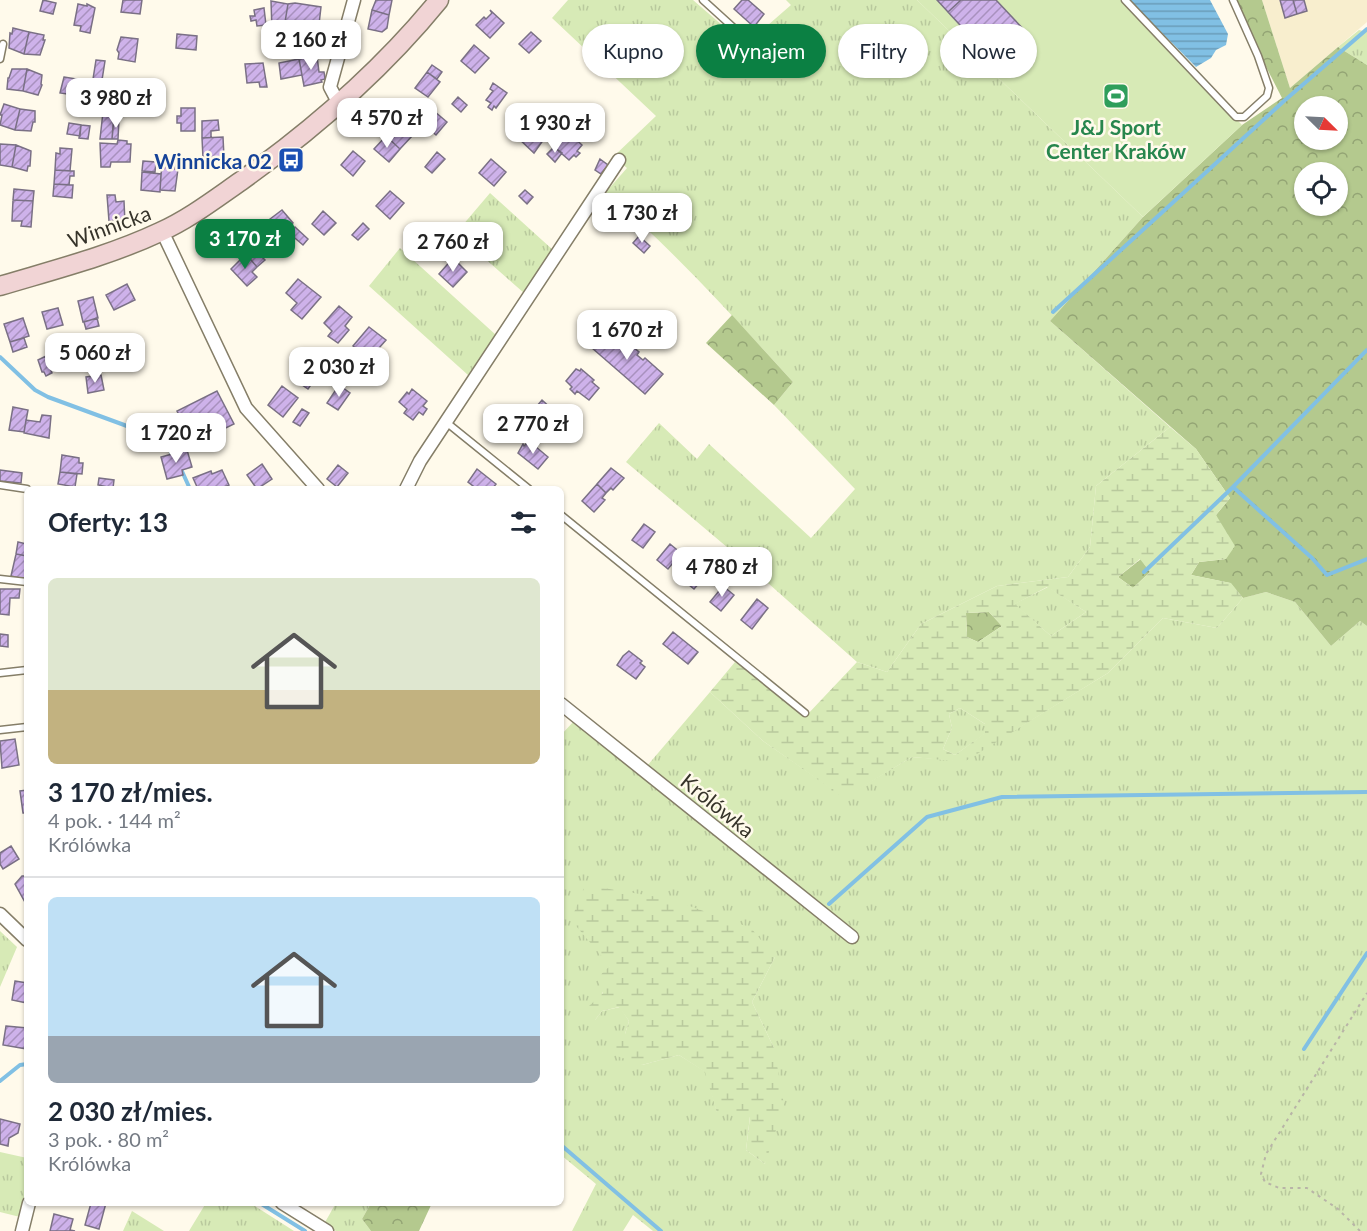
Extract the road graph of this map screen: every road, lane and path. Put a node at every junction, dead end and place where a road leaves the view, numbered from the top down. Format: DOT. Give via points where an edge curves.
graph roads {
  1 [pos="354,0"];
  2 [pos="439,0"];
  3 [pos="703,0"];
  4 [pos="1125,0"];
  5 [pos="1233,0"];
  6 [pos="729,24"];
  7 [pos="3,44"];
  8 [pos="0,59"];
  9 [pos="339,104"];
  10 [pos="620,160"];
  11 [pos="162,231"];
  12 [pos="0,286"];
  13 [pos="445,422"];
  14 [pos="0,484"];
  15 [pos="315,486"];
  16 [pos="408,486"];
  17 [pos="524,486"];
  18 [pos="24,488"];
  19 [pos="564,517"];
  20 [pos="0,579"];
  21 [pos="24,582"];
  22 [pos="24,670"];
  23 [pos="0,673"];
  24 [pos="564,706"];
  25 [pos="805,713"];
  26 [pos="24,727"];
  27 [pos="0,730"];
  28 [pos="0,914"];
  29 [pos="24,937"];
  30 [pos="852,937"];
  31 [pos="1367,993"];
  32 [pos="27,1206"];
  33 [pos="287,1206"];
  34 [pos="22,1231"];
  35 [pos="327,1231"];
  36 [pos="1360,1231"];
  1 -- 9 [label="street" via="330,87"];
  2 -- 9 [label="street, Winnicka"];
  3 -- 6 [label="lane"];
  4 -- 5 [label="lane" via="1240,118 1267,96 1269,88"];
  7 -- 8 [label="lane"];
  9 -- 11 [label="street, Winnicka" via="254,172"];
  10 -- 13 [label="street"];
  11 -- 12 [label="street, Winnicka" via="130,246"];
  11 -- 15 [label="street" via="246,408"];
  13 -- 16 [label="street"];
  13 -- 17 [label="lane"];
  14 -- 18 [label="lane"];
  19 -- 25 [label="lane"];
  20 -- 21 [label="lane"];
  22 -- 23 [label="lane"];
  24 -- 30 [label="street, Królówka"];
  26 -- 27 [label="lane"];
  28 -- 29 [label="street"];
  31 -- 36 [label="path" via="1266,1154 1260,1174 1265,1182 1279,1188 1307,1188 1338,1209"];
  32 -- 34 [label="street"];
  33 -- 35 [label="street"];
}
